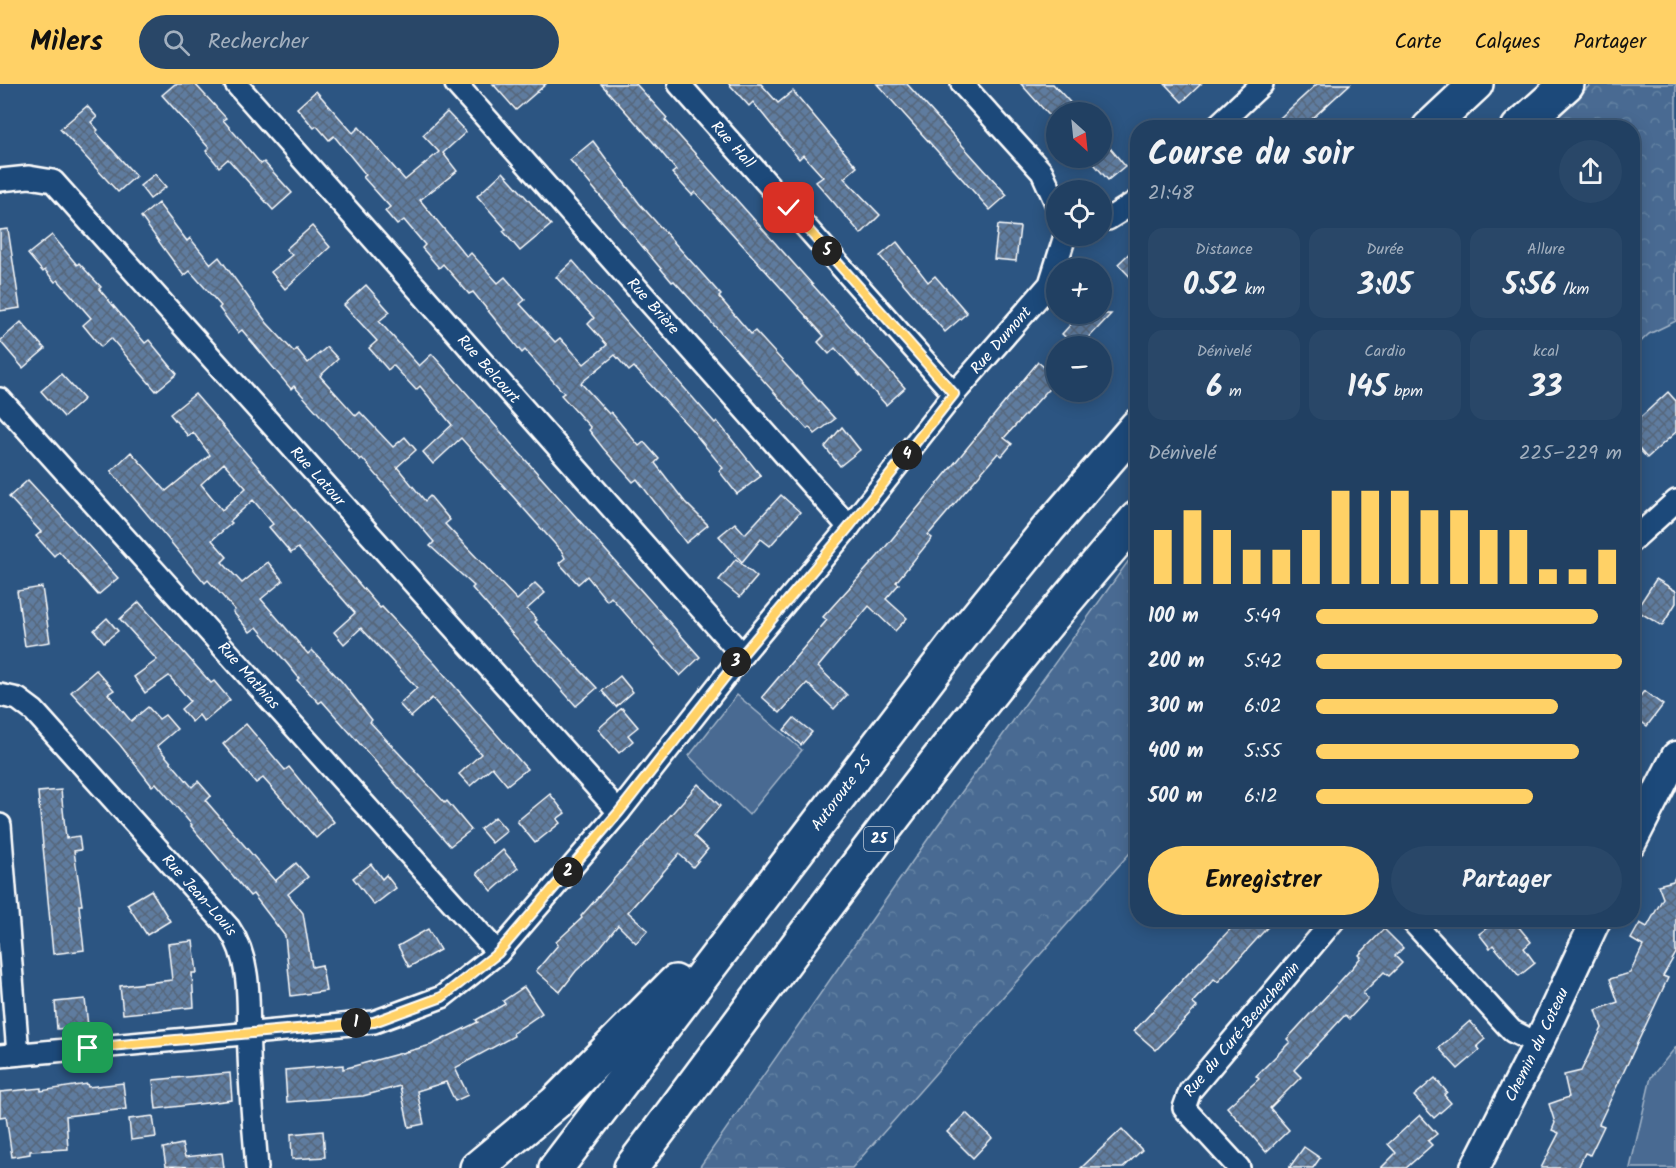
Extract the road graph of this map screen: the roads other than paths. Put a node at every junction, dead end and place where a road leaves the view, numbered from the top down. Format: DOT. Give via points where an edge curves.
graph roads {
  1 [pos="236,84"];
  2 [pos="456,84"];
  3 [pos="679,84"];
  4 [pos="962,84"];
  5 [pos="1476,84"];
  6 [pos="1567,84"];
  7 [pos="1254,86"];
  8 [pos="1222,120"];
  9 [pos="1438,120"];
  10 [pos="1527,120"];
  11 [pos="0,180"];
  12 [pos="1046,181"];
  13 [pos="1130,205"];
  14 [pos="1112,217"];
  15 [pos="1062,246"];
  16 [pos="954,394"];
  17 [pos="0,399"];
  18 [pos="1130,434"];
  19 [pos="1676,501"];
  20 [pos="1130,526"];
  21 [pos="849,527"];
  22 [pos="1640,534"];
  23 [pos="742,655"];
  24 [pos="0,695"];
  25 [pos="1676,756"];
  26 [pos="619,812"];
  27 [pos="1640,817"];
  28 [pos="0,825"];
  29 [pos="775,880"];
  30 [pos="1328,927"];
  31 [pos="1417,927"];
  32 [pos="1593,927"];
  33 [pos="498,953"];
  34 [pos="248,1033"];
  35 [pos="1538,1044"];
  36 [pos="9,1055"];
  37 [pos="257,1168"];
  38 [pos="477,1168"];
  39 [pos="556,1168"];
  40 [pos="631,1168"];
  41 [pos="1239,1168"];
  42 [pos="1475,1168"];
  1 -- 23 [label="street, Rue Belcourt"];
  2 -- 21 [label="street, Rue Brière"];
  3 -- 16 [label="street, Rue Hall"];
  4 -- 12 [label="street"];
  5 -- 9 [label="highway"];
  6 -- 10 [label="highway"];
  7 -- 8 [label="street"];
  11 -- 26 [label="street, Rue Latour" via="29,177 53,181"];
  13 -- 14 [label="street"];
  15 -- 16 [label="street, Rue Dumont" via="1050,284"];
  16 -- 21 [label="street, Rue Dumont"];
  17 -- 33 [label="street, Rue Mathias"];
  18 -- 29 [label="highway, Autoroute 25" via="985,606"];
  19 -- 22 [label="street"];
  20 -- 40 [label="highway, 25" via="934,767"];
  21 -- 23 [label="street, Rue Dumont"];
  23 -- 26 [label="street, Rue Dumont"];
  24 -- 34 [label="street, Rue Jean-Louis" via="18,699 34,711 229,928 244,959"];
  25 -- 27 [label="street"];
  26 -- 33 [label="street, Rue Dumont"];
  28 -- 36 [label="street"];
  29 -- 38 [label="highway" via="573,1086"];
  29 -- 39 [label="highway, Autoroute 25"];
  30 -- 41 [label="street, Rue du Curé-Beauchemin" via="1190,1091 1184,1108"];
  31 -- 35 [label="street" via="1512,1031"];
  32 -- 35 [label="street, Chemin du Coteau"];
  33 -- 34 [label="street, Rue Dumont" via="442,997 374,1022"];
  34 -- 36 [label="street, Rue Dumont"];
  34 -- 37 [label="street, Rue Jean-Louis"];
  35 -- 42 [label="street, Chemin du Coteau"];
}
